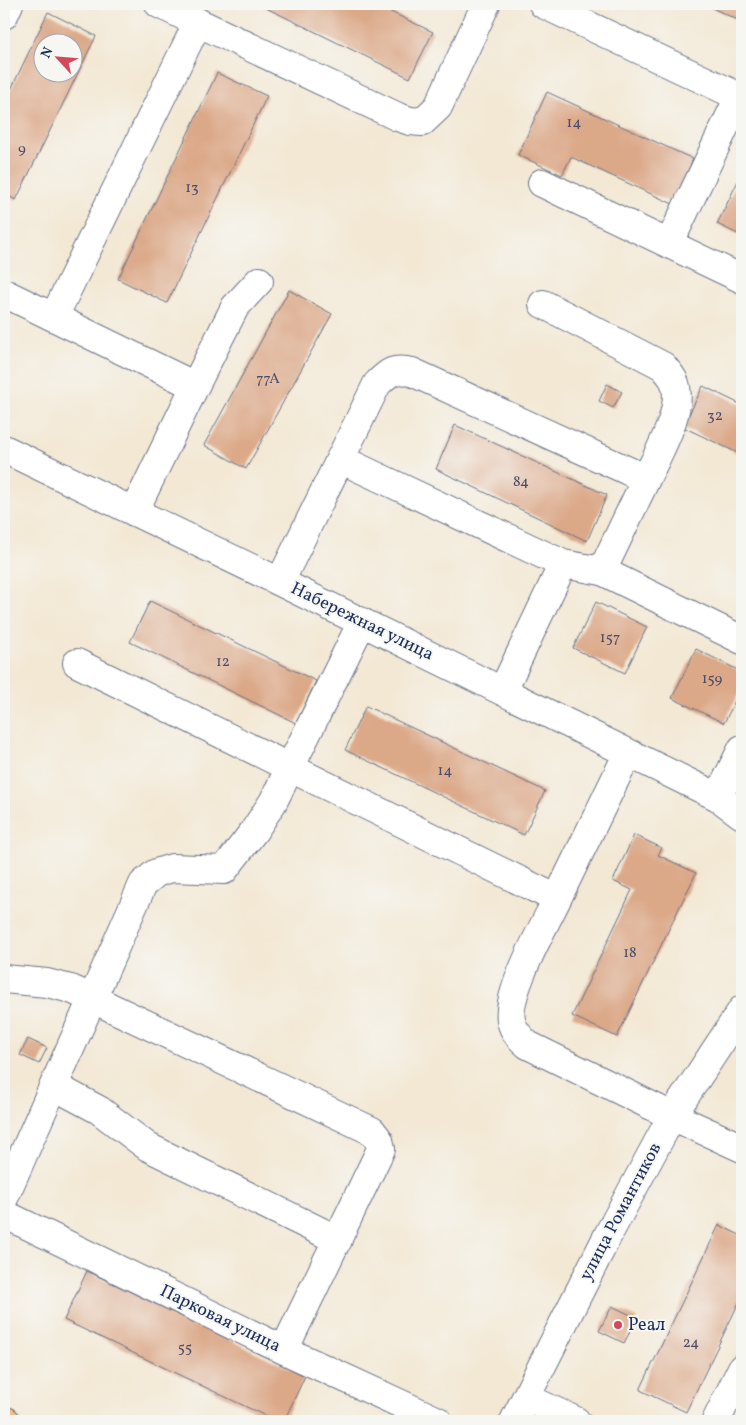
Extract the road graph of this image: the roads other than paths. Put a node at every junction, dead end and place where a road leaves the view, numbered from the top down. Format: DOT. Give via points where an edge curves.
graph roads {
  1 [pos="10,4"];
  2 [pos="160,4"];
  3 [pos="486,4"];
  4 [pos="543,4"];
  5 [pos="4,16"];
  6 [pos="198,22"];
  7 [pos="741,97"];
  8 [pos="542,183"];
  9 [pos="669,244"];
  10 [pos="742,279"];
  11 [pos="259,281"];
  12 [pos="4,294"];
  13 [pos="543,304"];
  14 [pos="54,317"];
  15 [pos="195,386"];
  16 [pos="4,450"];
  17 [pos="340,459"];
  18 [pos="646,479"];
  19 [pos="134,512"];
  20 [pos="563,564"];
  21 [pos="602,571"];
  22 [pos="280,582"];
  23 [pos="362,622"];
  24 [pos="742,640"];
  25 [pos="76,663"];
  26 [pos="503,690"];
  27 [pos="742,749"];
  28 [pos="628,753"];
  29 [pos="291,769"];
  30 [pos="730,799"];
  31 [pos="742,815"];
  32 [pos="557,899"];
  33 [pos="4,979"];
  34 [pos="93,998"];
  35 [pos="742,1010"];
  36 [pos="54,1086"];
  37 [pos="672,1116"];
  38 [pos="742,1148"];
  39 [pos="4,1198"];
  40 [pos="4,1214"];
  41 [pos="338,1240"];
  42 [pos="284,1350"];
  43 [pos="742,1368"];
  44 [pos="520,1410"];
  45 [pos="438,1421"];
  46 [pos="576,1421"];
  47 [pos="716,1421"];
  1 -- 5 [label="street"];
  2 -- 6 [label="street"];
  3 -- 6 [label="street" via="438,107 422,122 398,117"];
  4 -- 7 [label="street"];
  6 -- 14 [label="street"];
  7 -- 9 [label="street"];
  8 -- 9 [label="street"];
  9 -- 10 [label="street"];
  11 -- 15 [label="street" via="235,307"];
  12 -- 14 [label="street"];
  13 -- 18 [label="street" via="663,366 674,381 678,398 672,420"];
  14 -- 15 [label="street"];
  15 -- 19 [label="street"];
  16 -- 19 [label="street, Набережная улица"];
  17 -- 18 [label="street" via="377,384 389,372 400,369"];
  17 -- 20 [label="street"];
  17 -- 22 [label="street"];
  18 -- 21 [label="street"];
  19 -- 22 [label="street, Набережная улица"];
  20 -- 21 [label="street"];
  20 -- 26 [label="street"];
  21 -- 24 [label="street"];
  22 -- 23 [label="street, Набережная улица"];
  23 -- 26 [label="street, Набережная улица"];
  23 -- 29 [label="street"];
  25 -- 29 [label="street"];
  26 -- 28 [label="street, Набережная улица"];
  27 -- 30 [label="street"];
  28 -- 30 [label="street, Набережная улица"];
  28 -- 32 [label="street"];
  29 -- 32 [label="street"];
  29 -- 34 [label="street" via="254,832 224,870 172,868 156,873 143,884"];
  30 -- 31 [label="street, Набережная улица"];
  32 -- 37 [label="street" via="519,978 510,1006 516,1034 528,1045"];
  33 -- 34 [label="street" via="47,983"];
  34 -- 36 [label="street"];
  34 -- 41 [label="street" via="372,1131 381,1149"];
  35 -- 37 [label="street, улица Романтиков"];
  36 -- 39 [label="street"];
  36 -- 41 [label="street" via="99,1110 148,1147"];
  37 -- 38 [label="street"];
  37 -- 44 [label="street, улица Романтиков"];
  40 -- 42 [label="street, Парковая улица"];
  41 -- 42 [label="street"];
  42 -- 45 [label="street, Парковая улица"];
  43 -- 47 [label="street"];
  44 -- 46 [label="street"];
}
